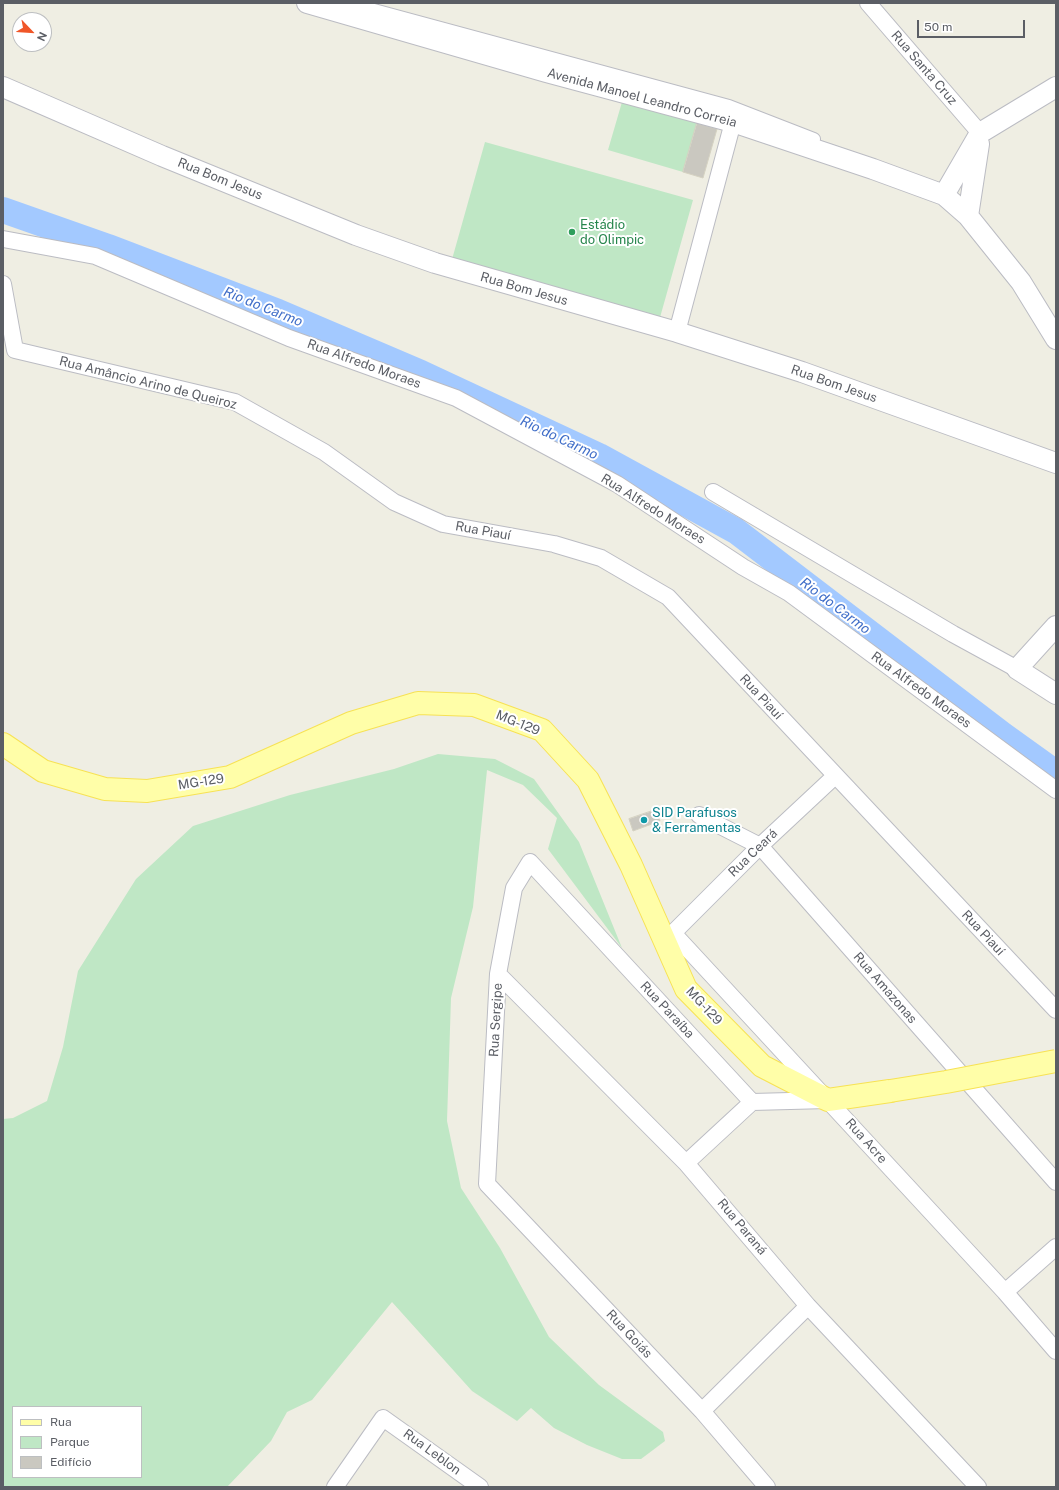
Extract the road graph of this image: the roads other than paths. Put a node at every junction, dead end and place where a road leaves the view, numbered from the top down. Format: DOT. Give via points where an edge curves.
graph roads {
  1 [pos="307,3"];
  2 [pos="348,3"];
  3 [pos="868,3"];
  4 [pos="3,87"];
  5 [pos="1056,87"];
  6 [pos="733,122"];
  7 [pos="980,133"];
  8 [pos="946,193"];
  9 [pos="968,216"];
  10 [pos="3,239"];
  11 [pos="3,284"];
  12 [pos="677,332"];
  13 [pos="1056,338"];
  14 [pos="1056,463"];
  15 [pos="713,492"];
  16 [pos="394,502"];
  17 [pos="1056,626"];
  18 [pos="1017,669"];
  19 [pos="1056,694"];
  20 [pos="3,744"];
  21 [pos="835,776"];
  22 [pos="1056,790"];
  23 [pos="699,815"];
  24 [pos="760,846"];
  25 [pos="530,862"];
  26 [pos="673,933"];
  27 [pos="498,974"];
  28 [pos="1056,1010"];
  29 [pos="1056,1061"];
  30 [pos="828,1100"];
  31 [pos="752,1102"];
  32 [pos="686,1162"];
  33 [pos="1056,1182"];
  34 [pos="487,1184"];
  35 [pos="1056,1248"];
  36 [pos="1005,1292"];
  37 [pos="808,1306"];
  38 [pos="1056,1351"];
  39 [pos="702,1411"];
  40 [pos="335,1487"];
  41 [pos="480,1487"];
  42 [pos="767,1487"];
  43 [pos="978,1487"];
  1 -- 6 [label="street, Avenida Manoel Leandro Correia" via="546,72"];
  2 -- 8 [label="street" via="729,106"];
  3 -- 7 [label="street, Rua Santa Cruz"];
  4 -- 12 [label="street, Rua Bom Jesus" via="162,156 406,253"];
  5 -- 7 [label="street"];
  6 -- 8 [label="street, Avenida Manoel Leandro Correia"];
  6 -- 12 [label="street"];
  7 -- 8 [label="street"];
  7 -- 9 [label="street"];
  8 -- 9 [label="street, Avenida Manoel Leandro Correia"];
  9 -- 13 [label="street, Avenida Manoel Leandro Correia" via="1021,282"];
  10 -- 22 [label="street, Rua Alfredo Moraes" via="95,256 290,338 456,398 617,484 743,566 790,593"];
  11 -- 16 [label="street, Rua Amâncio Arino de Queiroz" via="15,350 235,402 324,452"];
  12 -- 14 [label="street, Rua Bom Jesus" via="802,372"];
  15 -- 18 [label="street"];
  16 -- 21 [label="street, Rua Piauí" via="443,524 554,544 601,558 668,597"];
  17 -- 18 [label="street"];
  18 -- 19 [label="street"];
  20 -- 30 [label="main road, MG-129 / MG-129" via="43,772 105,789 147,791 230,777 351,723 418,703 474,705 542,730 588,780 631,865 686,989 762,1066"];
  21 -- 24 [label="street, Rua Ceará"];
  21 -- 28 [label="street, Rua Piauí"];
  23 -- 24 [label="street, Rua Amazonas"];
  24 -- 26 [label="street, Rua Ceará"];
  24 -- 33 [label="street, Rua Amazonas"];
  25 -- 27 [label="street, Rua Sergipe" via="514,888"];
  25 -- 31 [label="street, Rua Paraíba"];
  26 -- 30 [label="street, Rua Acre"];
  27 -- 32 [label="street, Rua Paraná"];
  27 -- 34 [label="street, Rua Sergipe"];
  29 -- 30 [label="main road, bridge" via="946,1082"];
  30 -- 31 [label="street"];
  30 -- 36 [label="street, Rua Acre"];
  31 -- 32 [label="street"];
  32 -- 37 [label="street, Rua Paraná"];
  34 -- 39 [label="street, Rua Goiás"];
  35 -- 36 [label="street"];
  36 -- 38 [label="street, Rua Acre"];
  37 -- 39 [label="street"];
  37 -- 43 [label="street, Rua Paraná"];
  39 -- 42 [label="street, Rua Goiás"];
  40 -- 41 [label="street, Rua Leblon" via="383,1418"];
}
